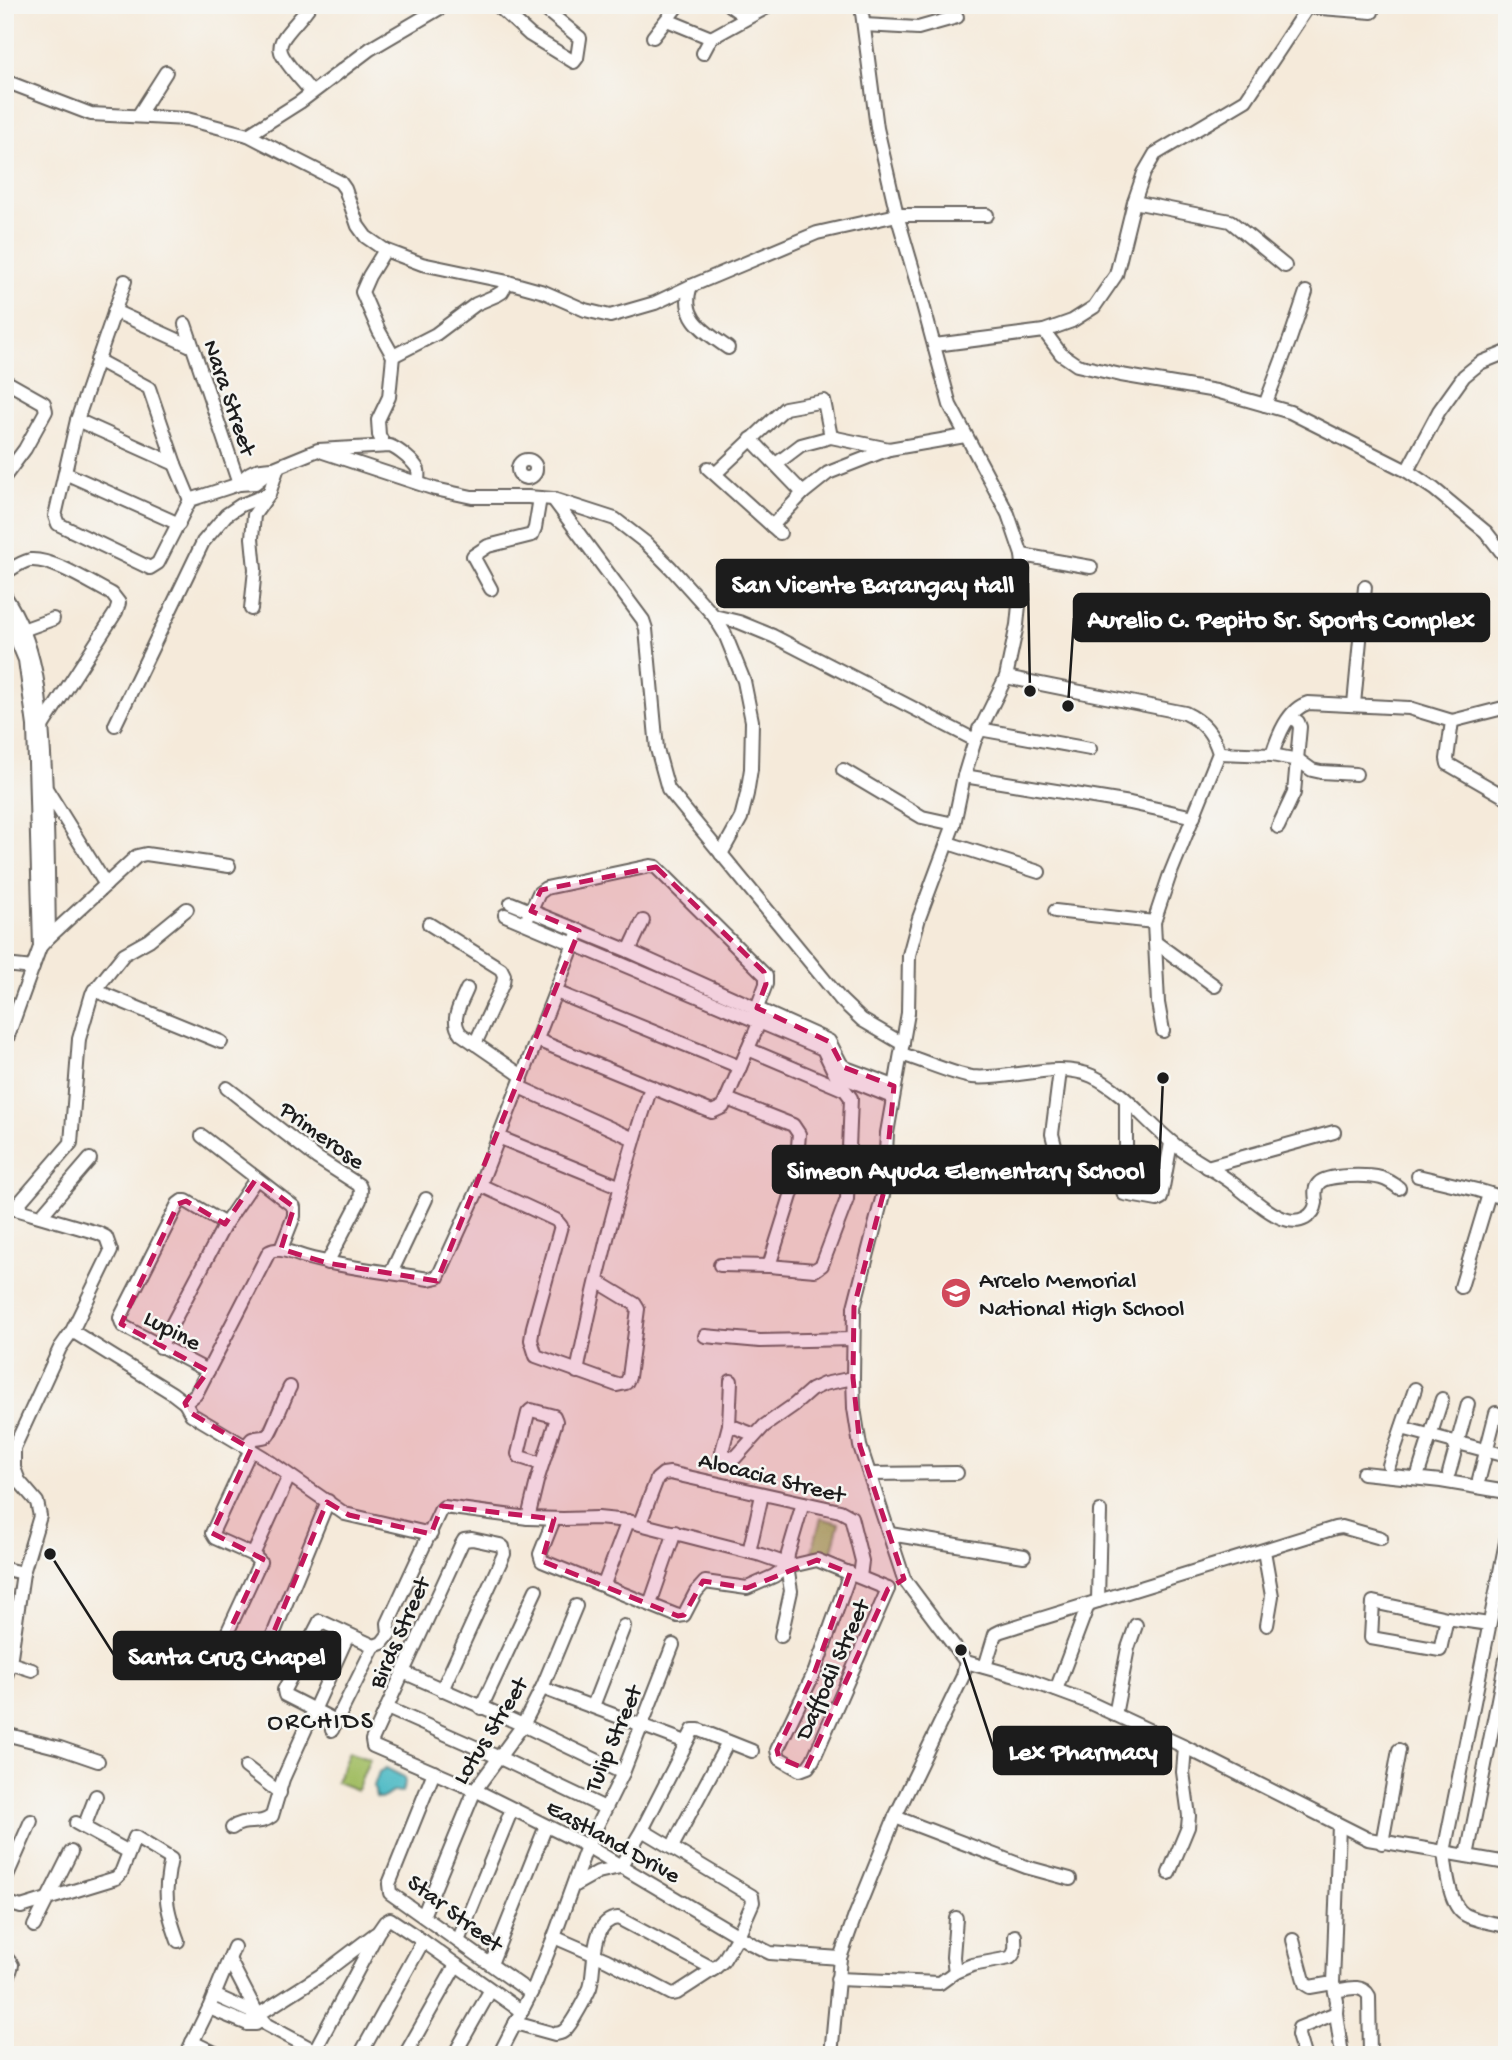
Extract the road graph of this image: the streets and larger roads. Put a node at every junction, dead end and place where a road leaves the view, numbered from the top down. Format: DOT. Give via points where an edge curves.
graph roads {
  1 [pos="310,5"];
  2 [pos="445,5"];
  3 [pos="498,5"];
  4 [pos="540,5"];
  5 [pos="678,5"];
  6 [pos="729,5"];
  7 [pos="771,5"];
  8 [pos="861,5"];
  9 [pos="1309,6"];
  10 [pos="1372,12"];
  11 [pos="746,17"];
  12 [pos="957,17"];
  13 [pos="667,20"];
  14 [pos="864,25"];
  15 [pos="653,37"];
  16 [pos="711,38"];
  17 [pos="703,53"];
  18 [pos="166,72"];
  19 [pos="5,80"];
  20 [pos="311,92"];
  21 [pos="138,116"];
  22 [pos="248,135"];
  23 [pos="1134,202"];
  24 [pos="897,215"];
  25 [pos="987,215"];
  26 [pos="385,250"];
  27 [pos="1285,265"];
  28 [pos="125,281"];
  29 [pos="508,282"];
  30 [pos="691,285"];
  31 [pos="1306,292"];
  32 [pos="114,311"];
  33 [pos="185,324"];
  34 [pos="1044,331"];
  35 [pos="934,345"];
  36 [pos="191,346"];
  37 [pos="728,348"];
  38 [pos="1507,352"];
  39 [pos="393,356"];
  40 [pos="97,360"];
  41 [pos="5,381"];
  42 [pos="1265,404"];
  43 [pos="77,420"];
  44 [pos="965,436"];
  45 [pos="831,437"];
  46 [pos="751,439"];
  47 [pos="384,445"];
  48 [pos="889,449"];
  49 [pos="317,450"];
  50 [pos="175,464"];
  51 [pos="776,464"];
  52 [pos="276,468"];
  53 [pos="1407,471"];
  54 [pos="65,473"];
  55 [pos="5,476"];
  56 [pos="527,479"];
  57 [pos="418,483"];
  58 [pos="239,484"];
  59 [pos="803,493"];
  60 [pos="269,494"];
  61 [pos="540,498"];
  62 [pos="190,500"];
  63 [pos="178,524"];
  64 [pos="1022,555"];
  65 [pos="1507,559"];
  66 [pos="1091,566"];
  67 [pos="5,573"];
  68 [pos="1365,587"];
  69 [pos="491,589"];
  70 [pos="5,596"];
  71 [pos="251,609"];
  72 [pos="5,612"];
  73 [pos="714,615"];
  74 [pos="53,619"];
  75 [pos="20,632"];
  76 [pos="1006,677"];
  77 [pos="1353,704"];
  78 [pos="1507,707"];
  79 [pos="1291,717"];
  80 [pos="1452,721"];
  81 [pos="38,725"];
  82 [pos="116,725"];
  83 [pos="977,734"];
  84 [pos="1090,749"];
  85 [pos="1219,753"];
  86 [pos="1272,755"];
  87 [pos="1297,760"];
  88 [pos="842,770"];
  89 [pos="1356,774"];
  90 [pos="964,776"];
  91 [pos="41,788"];
  92 [pos="1507,798"];
  93 [pos="1194,817"];
  94 [pos="954,824"];
  95 [pos="1278,827"];
  96 [pos="948,844"];
  97 [pos="721,854"];
  98 [pos="229,866"];
  99 [pos="1039,872"];
  100 [pos="106,885"];
  101 [pos="187,909"];
  102 [pos="530,911"];
  103 [pos="1055,911"];
  104 [pos="643,921"];
  105 [pos="1154,922"];
  106 [pos="429,924"];
  107 [pos="526,924"];
  108 [pos="579,931"];
  109 [pos="49,937"];
  110 [pos="1155,943"];
  111 [pos="575,944"];
  112 [pos="40,947"];
  113 [pos="629,951"];
  114 [pos="5,965"];
  115 [pos="33,968"];
  116 [pos="1215,986"];
  117 [pos="467,989"];
  118 [pos="94,990"];
  119 [pos="556,992"];
  120 [pos="759,1015"];
  121 [pos="1163,1031"];
  122 [pos="537,1040"];
  123 [pos="221,1042"];
  124 [pos="5,1044"];
  125 [pos="475,1044"];
  126 [pos="748,1049"];
  127 [pos="902,1049"];
  128 [pos="740,1067"];
  129 [pos="1060,1071"];
  130 [pos="520,1082"];
  131 [pos="651,1087"];
  132 [pos="227,1088"];
  133 [pos="893,1092"];
  134 [pos="727,1099"];
  135 [pos="1126,1101"];
  136 [pos="1334,1132"];
  137 [pos="202,1136"];
  138 [pos="498,1137"];
  139 [pos="634,1139"];
  140 [pos="1171,1143"];
  141 [pos="1055,1146"];
  142 [pos="90,1160"];
  143 [pos="1207,1167"];
  144 [pos="1418,1176"];
  145 [pos="256,1179"];
  146 [pos="480,1185"];
  147 [pos="621,1187"];
  148 [pos="1399,1188"];
  149 [pos="1489,1194"];
  150 [pos="426,1199"];
  151 [pos="1507,1199"];
  152 [pos="9,1207"];
  153 [pos="41,1216"];
  154 [pos="225,1224"];
  155 [pos="281,1250"];
  156 [pos="327,1263"];
  157 [pos="720,1265"];
  158 [pos="769,1266"];
  159 [pos="391,1273"];
  160 [pos="597,1281"];
  161 [pos="1461,1287"];
  162 [pos="72,1331"];
  163 [pos="705,1336"];
  164 [pos="853,1339"];
  165 [pos="160,1347"];
  166 [pos="208,1371"];
  167 [pos="577,1372"];
  168 [pos="853,1378"];
  169 [pos="731,1381"];
  170 [pos="290,1387"];
  171 [pos="1415,1389"];
  172 [pos="1443,1399"];
  173 [pos="185,1404"];
  174 [pos="1468,1404"];
  175 [pos="1496,1413"];
  176 [pos="729,1425"];
  177 [pos="1402,1428"];
  178 [pos="755,1435"];
  179 [pos="1432,1436"];
  180 [pos="1457,1443"];
  181 [pos="9,1448"];
  182 [pos="249,1448"];
  183 [pos="1487,1451"];
  184 [pos="1507,1456"];
  185 [pos="542,1464"];
  186 [pos="1389,1465"];
  187 [pos="1419,1471"];
  188 [pos="957,1473"];
  189 [pos="1363,1473"];
  190 [pos="1449,1473"];
  191 [pos="869,1474"];
  192 [pos="289,1476"];
  193 [pos="1479,1479"];
  194 [pos="1507,1492"];
  195 [pos="762,1495"];
  196 [pos="328,1502"];
  197 [pos="803,1503"];
  198 [pos="1100,1511"];
  199 [pos="528,1518"];
  200 [pos="554,1519"];
  201 [pos="634,1522"];
  202 [pos="675,1532"];
  203 [pos="890,1534"];
  204 [pos="430,1535"];
  205 [pos="1507,1537"];
  206 [pos="1381,1538"];
  207 [pos="1264,1551"];
  208 [pos="749,1552"];
  209 [pos="253,1555"];
  210 [pos="1024,1556"];
  211 [pos="787,1567"];
  212 [pos="5,1569"];
  213 [pos="23,1573"];
  214 [pos="855,1575"];
  215 [pos="904,1578"];
  216 [pos="604,1584"];
  217 [pos="888,1589"];
  218 [pos="536,1590"];
  219 [pos="1093,1603"];
  220 [pos="650,1604"];
  221 [pos="576,1606"];
  222 [pos="1447,1618"];
  223 [pos="1489,1624"];
  224 [pos="1136,1625"];
  225 [pos="1268,1625"];
  226 [pos="624,1626"];
  227 [pos="348,1635"];
  228 [pos="781,1636"];
  229 [pos="673,1645"];
  230 [pos="374,1646"];
  231 [pos="1506,1657"];
  232 [pos="966,1662"];
  233 [pos="10,1663"];
  234 [pos="985,1667"];
  235 [pos="32,1670"];
  236 [pos="403,1672"];
  237 [pos="5,1679"];
  238 [pos="542,1688"];
  239 [pos="442,1690"];
  240 [pos="1056,1690"];
  241 [pos="593,1706"];
  242 [pos="481,1707"];
  243 [pos="387,1708"];
  244 [pos="315,1711"];
  245 [pos="1115,1714"];
  246 [pos="523,1725"];
  247 [pos="643,1726"];
  248 [pos="5,1734"];
  249 [pos="371,1742"];
  250 [pos="686,1742"];
  251 [pos="728,1742"];
  252 [pos="1185,1747"];
  253 [pos="1399,1750"];
  254 [pos="752,1751"];
  255 [pos="500,1758"];
  256 [pos="97,1761"];
  257 [pos="246,1767"];
  258 [pos="434,1772"];
  259 [pos="623,1773"];
  260 [pos="475,1790"];
  261 [pos="279,1793"];
  262 [pos="96,1796"];
  263 [pos="605,1808"];
  264 [pos="512,1809"];
  265 [pos="895,1817"];
  266 [pos="31,1821"];
  267 [pos="1339,1825"];
  268 [pos="546,1826"];
  269 [pos="232,1828"];
  270 [pos="642,1830"];
  271 [pos="1382,1843"];
  272 [pos="587,1846"];
  273 [pos="672,1847"];
  274 [pos="71,1852"];
  275 [pos="129,1852"];
  276 [pos="1444,1852"];
  277 [pos="1467,1856"];
  278 [pos="1506,1860"];
  279 [pos="620,1867"];
  280 [pos="1169,1873"];
  281 [pos="1070,1879"];
  282 [pos="5,1880"];
  283 [pos="573,1886"];
  284 [pos="47,1899"];
  285 [pos="5,1902"];
  286 [pos="423,1916"];
  287 [pos="956,1918"];
  288 [pos="34,1926"];
  289 [pos="1507,1926"];
  290 [pos="378,1932"];
  291 [pos="738,1936"];
  292 [pos="1015,1936"];
  293 [pos="554,1937"];
  294 [pos="1293,1940"];
  295 [pos="178,1941"];
  296 [pos="423,1941"];
  297 [pos="458,1941"];
  298 [pos="593,1954"];
  299 [pos="5,1956"];
  300 [pos="840,1958"];
  301 [pos="491,1964"];
  302 [pos="456,1965"];
  303 [pos="714,1969"];
  304 [pos="955,1972"];
  305 [pos="837,1979"];
  306 [pos="5,1987"];
  307 [pos="1334,1987"];
  308 [pos="490,1990"];
  309 [pos="531,1993"];
  310 [pos="214,1995"];
  311 [pos="209,2008"];
  312 [pos="1336,2013"];
  313 [pos="258,2015"];
  314 [pos="518,2017"];
  315 [pos="248,2024"];
  316 [pos="267,2025"];
  317 [pos="192,2042"];
  318 [pos="319,2052"];
  319 [pos="186,2055"];
  320 [pos="219,2055"];
  321 [pos="360,2055"];
  322 [pos="405,2055"];
  323 [pos="454,2055"];
  324 [pos="499,2055"];
  325 [pos="831,2055"];
  326 [pos="1304,2055"];
  327 [pos="1342,2055"];
  328 [pos="1370,2055"];
  1 -- 20 [label="street" via="286,35 280,51"];
  2 -- 20 [label="street" via="370,49"];
  3 -- 4 [label="street" via="530,35 575,62 579,36"];
  5 -- 13 [label="street"];
  6 -- 11 [label="street"];
  7 -- 11 [label="street"];
  8 -- 14 [label="street"];
  9 -- 10 [label="street"];
  9 -- 23 [label="street" via="1246,100 1155,154"];
  11 -- 16 [label="street"];
  12 -- 14 [label="street" via="918,28"];
  13 -- 15 [label="street"];
  13 -- 16 [label="street"];
  14 -- 24 [label="street" via="877,128"];
  16 -- 17 [label="street"];
  18 -- 21 [label="street"];
  19 -- 21 [label="street" via="91,114"];
  20 -- 22 [label="street"];
  21 -- 22 [label="street" via="187,119"];
  22 -- 26 [label="street" via="340,181 358,226"];
  23 -- 27 [label="street" via="1230,221"];
  23 -- 34 [label="street" via="1116,275 1094,307"];
  24 -- 25 [label="street"];
  24 -- 30 [label="street" via="817,233"];
  24 -- 35 [label="street"];
  26 -- 29 [label="street" via="422,264"];
  26 -- 39 [label="street" via="362,292"];
  28 -- 32 [label="street"];
  29 -- 30 [label="street" via="610,316 655,303"];
  29 -- 39 [label="street" via="498,295"];
  30 -- 37 [label="street" via="687,295 693,319"];
  31 -- 42 [label="street"];
  32 -- 36 [label="street"];
  32 -- 40 [label="street"];
  33 -- 36 [label="street, Nara Street"];
  34 -- 35 [label="street"];
  34 -- 42 [label="street" via="1061,354 1077,365"];
  35 -- 44 [label="street" via="950,405"];
  36 -- 58 [label="street, Nara Street"];
  38 -- 53 [label="street" via="1480,363 1464,376"];
  39 -- 47 [label="street" via="389,397 378,420"];
  40 -- 43 [label="street"];
  40 -- 50 [label="street" via="149,388"];
  41 -- 55 [label="street" via="44,403 46,411"];
  42 -- 53 [label="street"];
  43 -- 50 [label="street"];
  43 -- 54 [label="street"];
  44 -- 48 [label="street"];
  44 -- 64 [label="street" via="1008,514"];
  45 -- 46 [label="street" via="822,401 785,408"];
  45 -- 48 [label="street"];
  45 -- 51 [label="street" via="801,445"];
  46 -- 51 [label="street"];
  46 -- 59 [label="street" via="712,471 776,530"];
  47 -- 49 [label="street"];
  47 -- 57 [label="street" via="401,451 415,465"];
  48 -- 59 [label="street" via="825,475"];
  49 -- 52 [label="street"];
  49 -- 57 [label="street"];
  50 -- 62 [label="street"];
  51 -- 59 [label="street"];
  52 -- 58 [label="street" via="255,483"];
  52 -- 60 [label="street"];
  53 -- 65 [label="street" via="1486,531"];
  54 -- 63 [label="street"];
  54 -- 63 [label="street" via="56,522 150,568 158,563"];
  56 -- 61 [label="street"];
  57 -- 61 [label="street" via="472,497"];
  58 -- 62 [label="street"];
  60 -- 71 [label="street" via="254,515 256,569"];
  60 -- 82 [label="street" via="226,515 203,542"];
  61 -- 69 [label="street" via="533,535 488,546 472,556"];
  61 -- 73 [label="street" via="615,519 646,543"];
  61 -- 97 [label="street" via="643,620 657,749 668,789"];
  62 -- 63 [label="street"];
  64 -- 66 [label="street"];
  64 -- 76 [label="street" via="1017,625"];
  67 -- 81 [label="street" via="33,560 54,564 113,594 119,603"];
  68 -- 77 [label="street"];
  70 -- 75 [label="street"];
  72 -- 75 [label="street"];
  73 -- 83 [label="street" via="773,636"];
  73 -- 97 [label="street" via="744,681 752,722 747,794 741,818"];
  74 -- 75 [label="street"];
  75 -- 81 [label="street"];
  76 -- 83 [label="street"];
  76 -- 85 [label="street" via="1185,713 1208,729"];
  77 -- 79 [label="street" via="1308,703"];
  77 -- 80 [label="street" via="1409,708"];
  78 -- 80 [label="street"];
  79 -- 86 [label="street"];
  79 -- 87 [label="street" via="1300,727"];
  80 -- 92 [label="street" via="1448,764"];
  81 -- 91 [label="street"];
  83 -- 84 [label="street"];
  83 -- 90 [label="street"];
  85 -- 86 [label="street"];
  85 -- 93 [label="street"];
  86 -- 87 [label="street"];
  87 -- 89 [label="street" via="1321,772"];
  87 -- 95 [label="street" via="1294,793"];
  88 -- 94 [label="street" via="922,817"];
  90 -- 93 [label="street"];
  90 -- 94 [label="street"];
  91 -- 100 [label="street"];
  91 -- 109 [label="street"];
  91 -- 112 [label="street"];
  93 -- 105 [label="street"];
  94 -- 96 [label="street"];
  96 -- 99 [label="street"];
  96 -- 127 [label="street" via="909,955"];
  97 -- 127 [label="street" via="841,1000"];
  98 -- 100 [label="street" via="146,854 136,856"];
  100 -- 109 [label="street"];
  101 -- 118 [label="street" via="124,954"];
  102 -- 107 [label="street"];
  102 -- 107 [label="street" via="508,909"];
  102 -- 108 [label="street"];
  102 -- 120 [label="street" via="546,888 656,867 764,972"];
  103 -- 105 [label="street"];
  104 -- 113 [label="street"];
  105 -- 110 [label="street"];
  106 -- 125 [label="street" via="503,972 503,983"];
  107 -- 111 [label="street"];
  108 -- 111 [label="street"];
  108 -- 113 [label="street"];
  109 -- 112 [label="street"];
  110 -- 116 [label="street"];
  110 -- 121 [label="street"];
  111 -- 119 [label="street"];
  111 -- 120 [label="street"];
  112 -- 115 [label="street"];
  113 -- 120 [label="street"];
  114 -- 115 [label="street"];
  115 -- 124 [label="street"];
  117 -- 125 [label="street" via="455,1024"];
  118 -- 123 [label="street"];
  118 -- 152 [label="street" via="79,1039 71,1143"];
  119 -- 122 [label="street"];
  119 -- 128 [label="street"];
  120 -- 126 [label="street"];
  120 -- 133 [label="street" via="825,1050 832,1072 839,1077"];
  122 -- 130 [label="street"];
  122 -- 131 [label="street"];
  125 -- 130 [label="street"];
  126 -- 128 [label="street"];
  126 -- 158 [label="street" via="845,1090 850,1098 847,1199 822,1265 815,1270"];
  127 -- 129 [label="street" via="970,1076"];
  127 -- 133 [label="street"];
  128 -- 134 [label="street"];
  129 -- 135 [label="street" via="1086,1073"];
  129 -- 141 [label="street" via="1052,1134"];
  130 -- 138 [label="street"];
  130 -- 139 [label="street"];
  131 -- 134 [label="street" via="712,1112"];
  131 -- 139 [label="street"];
  132 -- 156 [label="street, Primerose" via="359,1185 360,1200"];
  133 -- 164 [label="street" via="884,1191 856,1298"];
  134 -- 158 [label="street" via="798,1130 795,1183"];
  135 -- 140 [label="street"];
  135 -- 140 [label="street" via="1124,1194 1161,1198"];
  136 -- 143 [label="street"];
  137 -- 145 [label="street"];
  138 -- 146 [label="street"];
  138 -- 147 [label="street"];
  139 -- 147 [label="street"];
  140 -- 143 [label="street"];
  142 -- 153 [label="street"];
  143 -- 148 [label="street" via="1292,1221 1313,1212 1315,1190 1323,1180 1369,1176"];
  144 -- 149 [label="street"];
  145 -- 154 [label="street"];
  145 -- 155 [label="street" via="294,1207"];
  146 -- 159 [label="street" via="438,1277"];
  146 -- 167 [label="street" via="561,1226 531,1340 536,1356"];
  147 -- 160 [label="street"];
  149 -- 151 [label="street"];
  149 -- 161 [label="street"];
  150 -- 159 [label="street"];
  152 -- 153 [label="street"];
  153 -- 162 [label="street" via="106,1237 111,1251"];
  154 -- 165 [label="street"];
  154 -- 165 [label="street, Lupine" via="186,1201 178,1203 120,1318 123,1326"];
  155 -- 156 [label="street"];
  155 -- 166 [label="street" via="269,1252"];
  156 -- 159 [label="street"];
  157 -- 158 [label="street"];
  160 -- 167 [label="street"];
  160 -- 167 [label="street" via="638,1309 629,1377 626,1384 617,1385"];
  162 -- 173 [label="street"];
  162 -- 181 [label="street"];
  163 -- 164 [label="street" via="760,1341"];
  164 -- 168 [label="street"];
  165 -- 166 [label="street, Lupine"];
  166 -- 173 [label="street"];
  168 -- 178 [label="street" via="811,1390"];
  168 -- 191 [label="street" via="860,1446"];
  169 -- 176 [label="street"];
  170 -- 182 [label="street" via="271,1433 252,1439"];
  171 -- 177 [label="street"];
  172 -- 179 [label="street"];
  173 -- 182 [label="street" via="191,1414"];
  174 -- 180 [label="street"];
  175 -- 183 [label="street"];
  176 -- 178 [label="street"];
  176 -- 178 [label="street" via="722,1455 734,1458"];
  177 -- 179 [label="street"];
  177 -- 186 [label="street"];
  179 -- 180 [label="street"];
  179 -- 187 [label="street"];
  180 -- 183 [label="street"];
  180 -- 190 [label="street"];
  181 -- 213 [label="street" via="19,1481 40,1513"];
  182 -- 192 [label="street"];
  182 -- 209 [label="street" via="212,1533"];
  183 -- 184 [label="street"];
  183 -- 193 [label="street"];
  185 -- 199 [label="street"];
  188 -- 191 [label="street"];
  189 -- 194 [label="street"];
  191 -- 203 [label="street"];
  192 -- 196 [label="street"];
  192 -- 209 [label="street"];
  195 -- 197 [label="street, Alocacia Street"];
  195 -- 201 [label="street, Alocacia Street" via="663,1474"];
  195 -- 208 [label="street"];
  196 -- 204 [label="street" via="349,1515"];
  196 -- 209 [label="street" via="261,1655 228,1634 260,1564"];
  197 -- 211 [label="street"];
  197 -- 214 [label="street, Alocacia Street" via="849,1514 862,1561"];
  198 -- 219 [label="street"];
  199 -- 200 [label="street"];
  199 -- 204 [label="street" via="446,1507"];
  200 -- 201 [label="street"];
  200 -- 216 [label="street" via="540,1558"];
  201 -- 202 [label="street"];
  201 -- 216 [label="street"];
  202 -- 208 [label="street"];
  202 -- 220 [label="street"];
  203 -- 210 [label="street"];
  203 -- 215 [label="street"];
  204 -- 230 [label="street" via="388,1623 387,1637"];
  205 -- 223 [label="street"];
  206 -- 207 [label="street" via="1342,1527"];
  207 -- 219 [label="street"];
  207 -- 225 [label="street" via="1272,1596"];
  208 -- 211 [label="street"];
  211 -- 214 [label="street" via="817,1560"];
  211 -- 220 [label="street" via="747,1588 705,1582 683,1617"];
  211 -- 228 [label="street" via="791,1591"];
  212 -- 213 [label="street"];
  213 -- 233 [label="street"];
  214 -- 217 [label="street"];
  214 -- 217 [label="street, Daffodil Street" via="777,1751 779,1758 800,1770 810,1765"];
  215 -- 217 [label="street"];
  215 -- 232 [label="street"];
  216 -- 220 [label="street"];
  218 -- 242 [label="street"];
  219 -- 234 [label="street" via="997,1632"];
  219 -- 240 [label="street"];
  221 -- 238 [label="street, Lotus Street"];
  222 -- 222 [label="street" via="1440,1650 1371,1638 1373,1602"];
  222 -- 223 [label="street"];
  223 -- 276 [label="street"];
  224 -- 245 [label="street"];
  226 -- 241 [label="street"];
  227 -- 230 [label="street"];
  227 -- 244 [label="street"];
  227 -- 244 [label="street" via="320,1621 284,1690 285,1695"];
  229 -- 247 [label="street, Tulip Street"];
  230 -- 244 [label="street" via="334,1725"];
  231 -- 277 [label="street"];
  232 -- 234 [label="street"];
  232 -- 265 [label="street"];
  233 -- 235 [label="street"];
  233 -- 237 [label="street"];
  234 -- 240 [label="street"];
  236 -- 239 [label="street"];
  236 -- 239 [label="street, Birds Street" via="464,1540 500,1545 504,1554"];
  236 -- 243 [label="street, Birds Street"];
  238 -- 241 [label="street"];
  238 -- 246 [label="street, Lotus Street"];
  239 -- 242 [label="street"];
  240 -- 245 [label="street"];
  241 -- 247 [label="street"];
  242 -- 246 [label="street"];
  243 -- 249 [label="street, Birds Street"];
  243 -- 255 [label="street"];
  244 -- 261 [label="street"];
  245 -- 252 [label="street"];
  246 -- 255 [label="street, Lotus Street"];
  246 -- 259 [label="street"];
  247 -- 250 [label="street"];
  247 -- 259 [label="street, Tulip Street"];
  248 -- 256 [label="street"];
  249 -- 258 [label="street, Eastland Drive"];
  250 -- 251 [label="street" via="696,1729"];
  250 -- 270 [label="street"];
  251 -- 254 [label="street"];
  251 -- 273 [label="street"];
  252 -- 267 [label="street"];
  252 -- 280 [label="street" via="1188,1827"];
  253 -- 271 [label="street"];
  255 -- 260 [label="street, Lotus Street"];
  255 -- 263 [label="street"];
  257 -- 261 [label="street"];
  258 -- 260 [label="street, Eastland Drive"];
  258 -- 286 [label="street, Star Street" via="389,1887"];
  259 -- 263 [label="street, Tulip Street"];
  260 -- 264 [label="street, Eastland Drive"];
  260 -- 286 [label="street, Lotus Street"];
  261 -- 269 [label="street" via="270,1819 241,1822"];
  262 -- 275 [label="street" via="80,1825"];
  263 -- 272 [label="street, Tulip Street"];
  264 -- 268 [label="street, Eastland Drive"];
  264 -- 297 [label="street"];
  265 -- 281 [label="street"];
  265 -- 300 [label="street"];
  266 -- 282 [label="street"];
  267 -- 271 [label="street"];
  267 -- 307 [label="street"];
  268 -- 272 [label="street, Eastland Drive"];
  268 -- 301 [label="street"];
  270 -- 273 [label="street"];
  270 -- 279 [label="street"];
  271 -- 276 [label="street"];
  272 -- 279 [label="street, Eastland Drive"];
  272 -- 283 [label="street, Tulip Street"];
  273 -- 291 [label="street" via="752,1896"];
  274 -- 284 [label="street"];
  275 -- 284 [label="street" via="116,1878"];
  275 -- 295 [label="street" via="135,1837 172,1859 166,1897"];
  276 -- 277 [label="street"];
  276 -- 289 [label="street" via="1456,1908 1465,1915"];
  277 -- 278 [label="street"];
  279 -- 283 [label="street" via="598,1872"];
  279 -- 291 [label="street, Eastland Drive"];
  283 -- 293 [label="street, Tulip Street"];
  284 -- 285 [label="street" via="19,1908"];
  284 -- 288 [label="street"];
  286 -- 297 [label="street, Star Street"];
  287 -- 304 [label="street"];
  290 -- 296 [label="street" via="390,1920"];
  290 -- 313 [label="street"];
  290 -- 318 [label="street"];
  291 -- 300 [label="street, Eastland Drive" via="770,1953"];
  291 -- 303 [label="street"];
  292 -- 304 [label="street" via="1010,1958"];
  293 -- 298 [label="street"];
  293 -- 309 [label="street, Tulip Street"];
  294 -- 307 [label="street" via="1305,1984"];
  296 -- 302 [label="street"];
  296 -- 321 [label="street"];
  297 -- 301 [label="street, Star Street"];
  298 -- 303 [label="street" via="672,1994"];
  298 -- 303 [label="street" via="603,1926 618,1918"];
  298 -- 314 [label="street" via="590,1987 564,2031 555,2034"];
  299 -- 306 [label="street" via="12,1965"];
  300 -- 305 [label="street"];
  301 -- 309 [label="street, Star Street"];
  302 -- 308 [label="street"];
  302 -- 322 [label="street"];
  304 -- 305 [label="street" via="931,1984"];
  305 -- 325 [label="street"];
  307 -- 312 [label="street"];
  307 -- 328 [label="street" via="1367,1992"];
  308 -- 314 [label="street"];
  308 -- 323 [label="street"];
  309 -- 314 [label="street, Tulip Street"];
  310 -- 311 [label="street"];
  310 -- 313 [label="street"];
  310 -- 313 [label="street" via="231,1953"];
  311 -- 315 [label="street"];
  311 -- 317 [label="street"];
  312 -- 326 [label="street" via="1299,2028"];
  312 -- 327 [label="street"];
  313 -- 315 [label="street"];
  313 -- 316 [label="street"];
  314 -- 324 [label="street, Tulip Street"];
  315 -- 316 [label="street"];
  316 -- 318 [label="street"];
  317 -- 319 [label="street"];
  317 -- 320 [label="street"];
}
